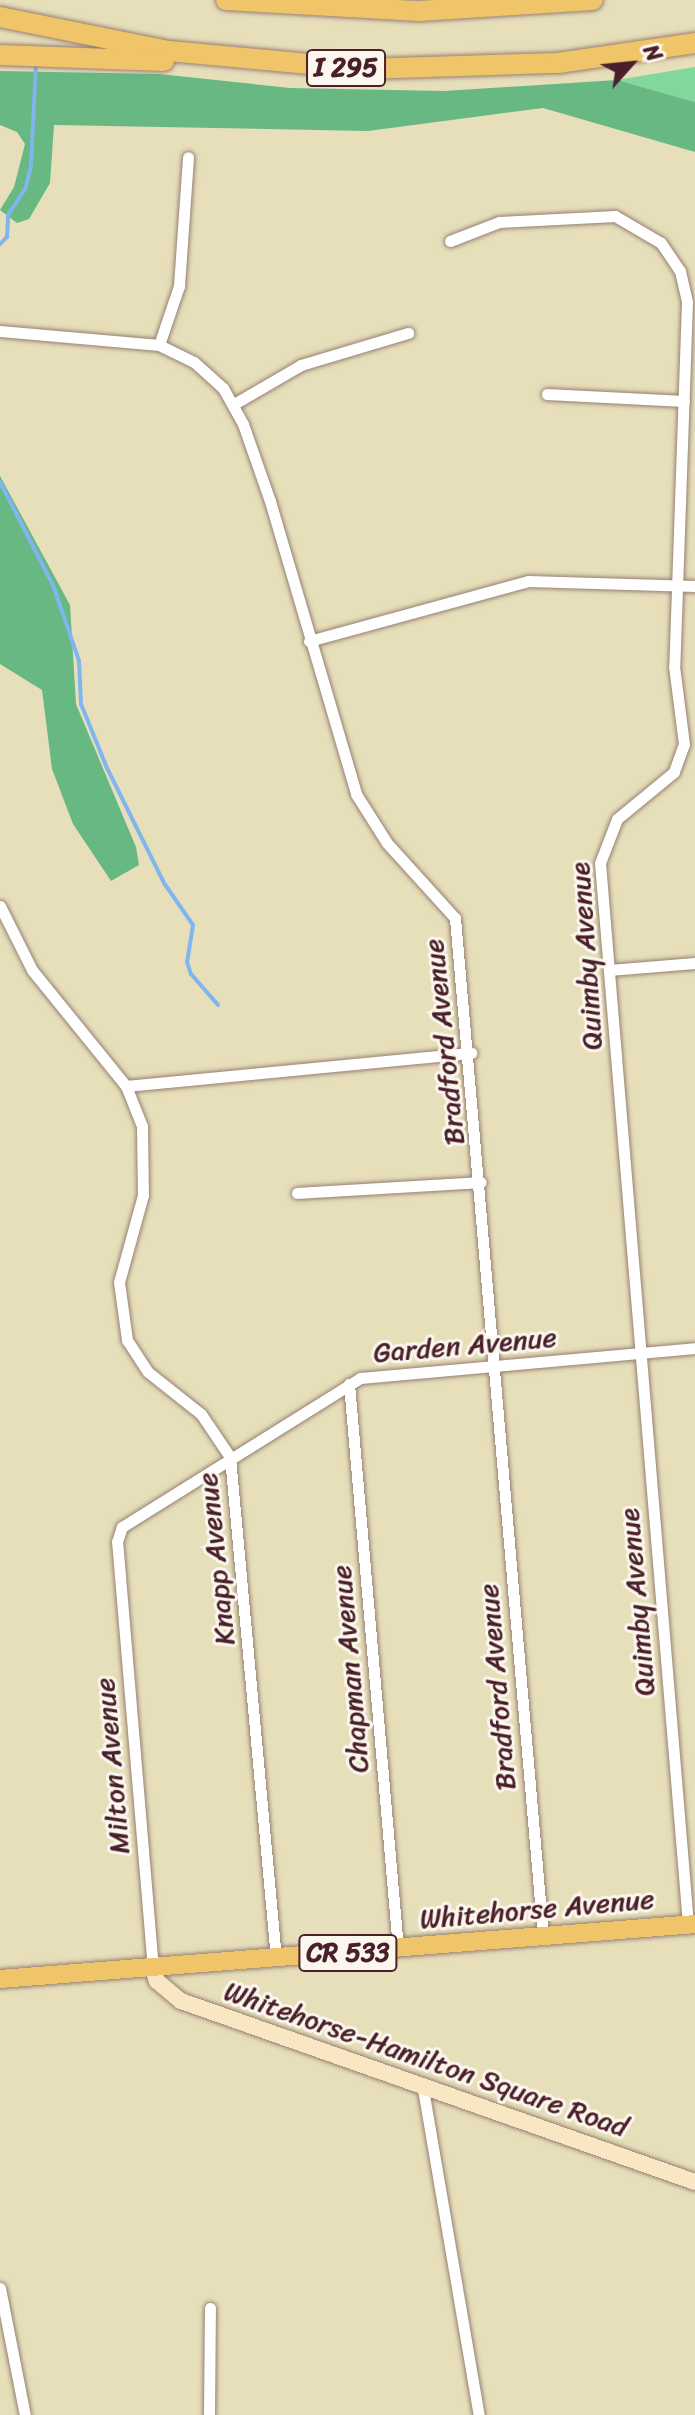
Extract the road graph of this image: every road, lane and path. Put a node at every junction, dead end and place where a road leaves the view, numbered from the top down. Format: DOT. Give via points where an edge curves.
graph roads {
  1 [pos="226,0"];
  2 [pos="593,0"];
  3 [pos="0,17"];
  4 [pos="695,43"];
  5 [pos="0,55"];
  6 [pos="306,66"];
  7 [pos="188,157"];
  8 [pos="450,241"];
  9 [pos="0,331"];
  10 [pos="408,333"];
  11 [pos="159,345"];
  12 [pos="547,394"];
  13 [pos="684,401"];
  14 [pos="234,404"];
  15 [pos="678,585"];
  16 [pos="695,586"];
  17 [pos="309,641"];
  18 [pos="0,906"];
  19 [pos="695,963"];
  20 [pos="609,970"];
  21 [pos="471,1053"];
  22 [pos="126,1086"];
  23 [pos="481,1182"];
  24 [pos="297,1193"];
  25 [pos="695,1348"];
  26 [pos="640,1353"];
  27 [pos="496,1366"];
  28 [pos="349,1384"];
  29 [pos="230,1457"];
  30 [pos="119,1560"];
  31 [pos="691,1925"];
  32 [pos="543,1937"];
  33 [pos="398,1949"];
  34 [pos="276,1959"];
  35 [pos="153,1969"];
  36 [pos="0,1979"];
  37 [pos="422,2082"];
  38 [pos="695,2182"];
  39 [pos="0,2288"];
  40 [pos="210,2308"];
  41 [pos="25,2415"];
  42 [pos="209,2415"];
  43 [pos="479,2415"];
  1 -- 2 [label="highway, I 295" via="419,11"];
  3 -- 6 [label="highway, I 295" via="169,51"];
  4 -- 6 [label="highway, I 295" via="475,68"];
  5 -- 6 [label="highway"];
  7 -- 11 [label="street" via="179,286"];
  8 -- 13 [label="street, Quimby Avenue" via="499,222 594,215 615,216 646,231 672,258 684,286"];
  9 -- 11 [label="street, Bradford Avenue"];
  10 -- 14 [label="street" via="301,365"];
  11 -- 14 [label="street, Bradford Avenue" via="208,373"];
  12 -- 13 [label="street"];
  13 -- 15 [label="street, Quimby Avenue"];
  14 -- 17 [label="street, Bradford Avenue" via="270,501"];
  15 -- 16 [label="street"];
  15 -- 17 [label="street" via="528,581"];
  15 -- 20 [label="street, Quimby Avenue" via="674,666 684,744 674,772 617,819 603,847"];
  17 -- 21 [label="street, Bradford Avenue" via="356,794 387,843 455,918"];
  18 -- 22 [label="street, Knapp Avenue" via="32,970"];
  19 -- 20 [label="street"];
  20 -- 26 [label="street, Quimby Avenue"];
  21 -- 22 [label="street"];
  21 -- 23 [label="street, Bradford Avenue"];
  22 -- 29 [label="street, Knapp Avenue" via="142,1126 146,1170 119,1282 121,1321 148,1372 201,1414"];
  23 -- 24 [label="street"];
  23 -- 27 [label="street, Bradford Avenue"];
  25 -- 26 [label="street, Garden Avenue"];
  26 -- 27 [label="street, Garden Avenue"];
  26 -- 31 [label="street, Quimby Avenue"];
  27 -- 28 [label="street, Garden Avenue" via="360,1378"];
  27 -- 32 [label="street, Bradford Avenue"];
  28 -- 29 [label="street, Garden Avenue"];
  28 -- 33 [label="street, Chapman Avenue"];
  29 -- 30 [label="street, Garden Avenue" via="122,1527"];
  29 -- 34 [label="street, Knapp Avenue"];
  30 -- 35 [label="street, Milton Avenue"];
  31 -- 32 [label="main road, Whitehorse Avenue / CR 533"];
  32 -- 33 [label="main road, Whitehorse Avenue / CR 533"];
  33 -- 34 [label="main road, Whitehorse Avenue / CR 533"];
  34 -- 35 [label="main road, Whitehorse Avenue / CR 533"];
  35 -- 36 [label="main road, Whitehorse Avenue / CR 533"];
  35 -- 37 [label="street, Whitehorse-Hamilton Square Road" via="157,1981 181,2001"];
  37 -- 38 [label="street, Whitehorse-Hamilton Square Road"];
  37 -- 43 [label="street"];
  39 -- 41 [label="street"];
  40 -- 42 [label="street"];
}
